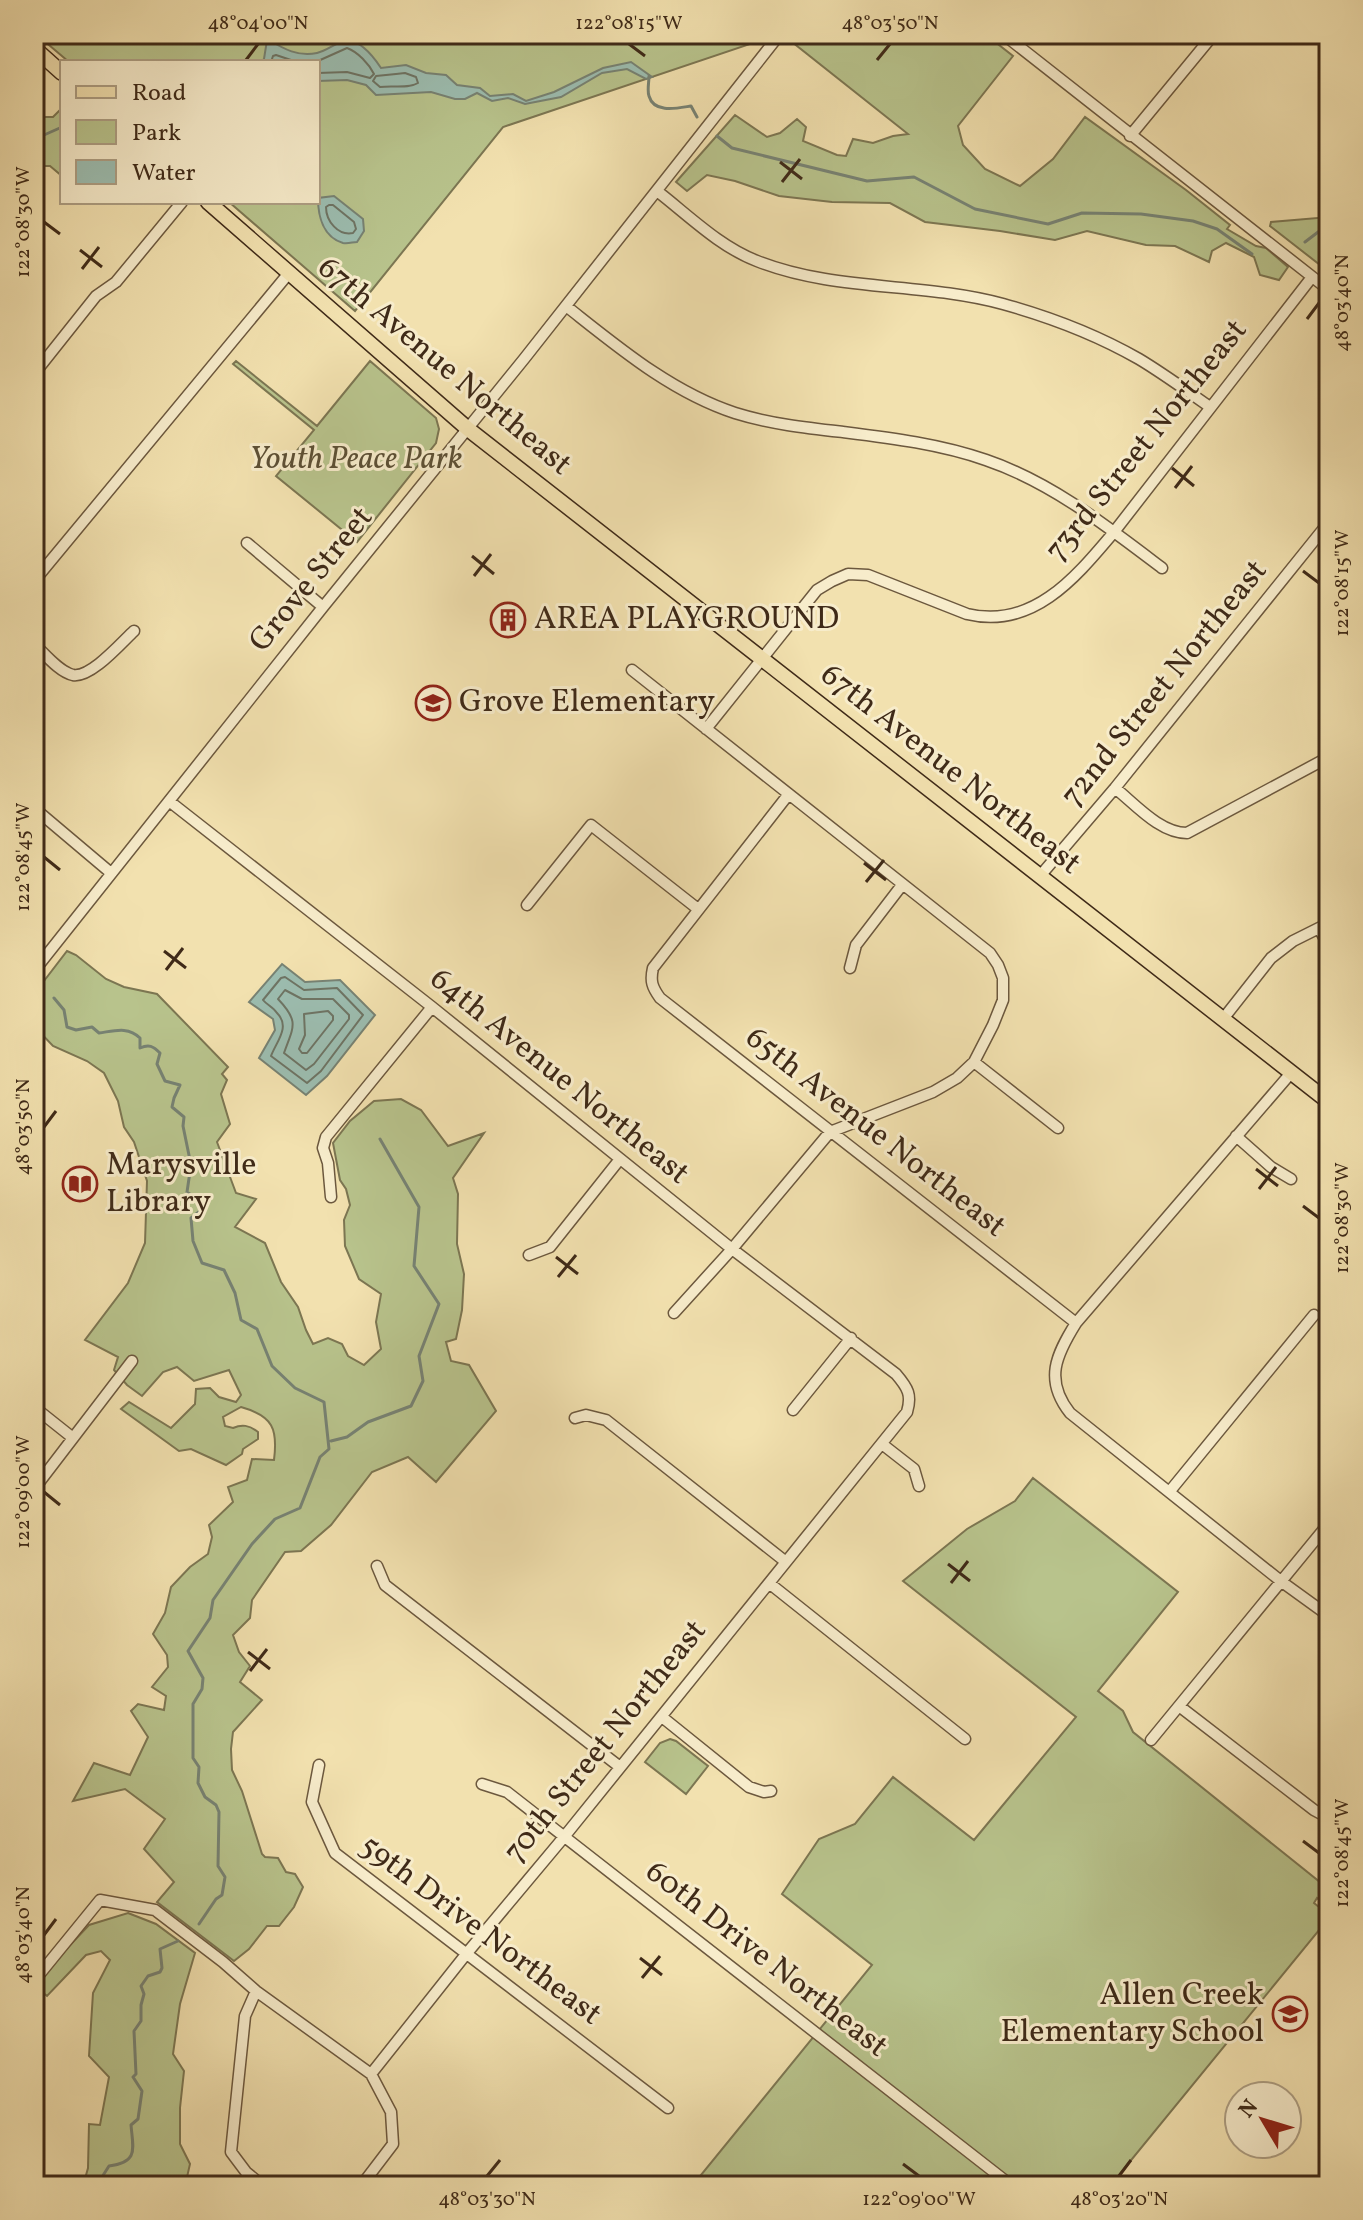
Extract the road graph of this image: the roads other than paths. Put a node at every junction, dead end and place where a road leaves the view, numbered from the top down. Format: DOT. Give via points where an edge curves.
graph roads {
  1 [pos="780,34"];
  2 [pos="1003,34"];
  3 [pos="1214,34"];
  4 [pos="35,52"];
  5 [pos="60,71"];
  6 [pos="1130,136"];
  7 [pos="657,191"];
  8 [pos="180,204"];
  9 [pos="210,204"];
  10 [pos="289,273"];
  11 [pos="1312,277"];
  12 [pos="1329,290"];
  13 [pos="566,306"];
  14 [pos="34,374"];
  15 [pos="1210,407"];
  16 [pos="468,429"];
  17 [pos="1329,522"];
  18 [pos="1114,532"];
  19 [pos="247,543"];
  20 [pos="1162,568"];
  21 [pos="34,581"];
  22 [pos="323,607"];
  23 [pos="134,631"];
  24 [pos="34,644"];
  25 [pos="762,658"];
  26 [pos="632,670"];
  27 [pos="706,729"];
  28 [pos="1329,757"];
  29 [pos="1115,788"];
  30 [pos="788,795"];
  31 [pos="169,801"];
  32 [pos="34,808"];
  33 [pos="111,873"];
  34 [pos="1040,876"];
  35 [pos="902,885"];
  36 [pos="527,905"];
  37 [pos="698,909"];
  38 [pos="1324,925"];
  39 [pos="1329,947"];
  40 [pos="850,968"];
  41 [pos="34,971"];
  42 [pos="432,1007"];
  43 [pos="1223,1019"];
  44 [pos="974,1062"];
  45 [pos="1291,1073"];
  46 [pos="1329,1102"];
  47 [pos="1058,1128"];
  48 [pos="830,1132"];
  49 [pos="1236,1136"];
  50 [pos="620,1159"];
  51 [pos="1291,1179"];
  52 [pos="331,1197"];
  53 [pos="732,1249"];
  54 [pos="529,1255"];
  55 [pos="674,1313"];
  56 [pos="1314,1315"];
  57 [pos="1076,1323"];
  58 [pos="851,1338"];
  59 [pos="132,1361"];
  60 [pos="911,1396"];
  61 [pos="34,1407"];
  62 [pos="793,1410"];
  63 [pos="575,1418"];
  64 [pos="73,1438"];
  65 [pos="882,1444"];
  66 [pos="919,1486"];
  67 [pos="34,1489"];
  68 [pos="1170,1491"];
  69 [pos="1329,1523"];
  70 [pos="786,1562"];
  71 [pos="377,1566"];
  72 [pos="1282,1582"];
  73 [pos="769,1583"];
  74 [pos="1329,1616"];
  75 [pos="1179,1706"];
  76 [pos="662,1717"];
  77 [pos="965,1739"];
  78 [pos="1151,1740"];
  79 [pos="319,1765"];
  80 [pos="620,1767"];
  81 [pos="482,1784"];
  82 [pos="771,1791"];
  83 [pos="1329,1818"];
  84 [pos="564,1837"];
  85 [pos="467,1953"];
  86 [pos="34,1981"];
  87 [pos="256,1991"];
  88 [pos="371,2074"];
  89 [pos="668,2108"];
  90 [pos="263,2186"];
  91 [pos="361,2186"];
  92 [pos="1012,2186"];
  1 -- 7 [label="street, Grove Street"];
  2 -- 6 [label="street"];
  3 -- 6 [label="street"];
  4 -- 5 [label="main road"];
  6 -- 11 [label="street"];
  7 -- 13 [label="street, Grove Street"];
  7 -- 15 [label="street" via="754,260 793,274 950,292 1003,304 1098,338"];
  8 -- 14 [label="street"];
  9 -- 10 [label="main road, 67th Avenue Northeast"];
  10 -- 16 [label="main road, 67th Avenue Northeast"];
  10 -- 21 [label="street"];
  11 -- 12 [label="street"];
  11 -- 15 [label="street, 73rd Street Northeast"];
  13 -- 16 [label="street, Grove Street"];
  13 -- 18 [label="street" via="670,383 735,413 783,425 944,447 989,461 1028,478"];
  15 -- 18 [label="street, 73rd Street Northeast"];
  16 -- 22 [label="street, Grove Street"];
  16 -- 25 [label="main road, 67th Avenue Northeast"];
  17 -- 29 [label="street, 72nd Street Northeast"];
  18 -- 20 [label="street"];
  18 -- 25 [label="street, 73rd Street Northeast" via="1046,600 1002,616 967,614 868,575 848,574 817,590"];
  19 -- 22 [label="street"];
  22 -- 31 [label="street, Grove Street"];
  23 -- 24 [label="street" via="83,674 63,670"];
  25 -- 27 [label="street, 73rd Street Northeast"];
  25 -- 34 [label="main road, 67th Avenue Northeast"];
  26 -- 27 [label="street"];
  27 -- 30 [label="street"];
  28 -- 29 [label="street" via="1187,833 1164,827"];
  29 -- 34 [label="street, 72nd Street Northeast"];
  30 -- 35 [label="street"];
  30 -- 37 [label="street"];
  31 -- 33 [label="street, Grove Street"];
  31 -- 42 [label="street, 64th Avenue Northeast"];
  32 -- 33 [label="street"];
  33 -- 41 [label="street, Grove Street"];
  34 -- 43 [label="main road, 67th Avenue Northeast"];
  35 -- 40 [label="street" via="856,945"];
  35 -- 44 [label="street" via="990,953 998,965 1003,1000"];
  36 -- 37 [label="street" via="591,825"];
  37 -- 48 [label="street, 65th Avenue Northeast" via="653,968 652,988"];
  38 -- 39 [label="street"];
  38 -- 43 [label="street" via="1271,958"];
  42 -- 50 [label="street, 64th Avenue Northeast"];
  42 -- 52 [label="street" via="326,1137"];
  43 -- 45 [label="main road, 67th Avenue Northeast"];
  44 -- 47 [label="street"];
  44 -- 48 [label="street" via="933,1092"];
  45 -- 46 [label="main road, 67th Avenue Northeast"];
  45 -- 49 [label="street"];
  48 -- 53 [label="street"];
  48 -- 57 [label="street, 65th Avenue Northeast"];
  49 -- 51 [label="street"];
  49 -- 57 [label="street"];
  50 -- 53 [label="street, 64th Avenue Northeast"];
  50 -- 54 [label="street" via="550,1247"];
  53 -- 55 [label="street"];
  53 -- 58 [label="street, 64th Avenue Northeast"];
  56 -- 68 [label="street"];
  57 -- 68 [label="street" via="1056,1365 1059,1399"];
  58 -- 60 [label="street, 64th Avenue Northeast" via="896,1374"];
  58 -- 62 [label="street"];
  59 -- 64 [label="street"];
  60 -- 65 [label="street, 70th Street Northeast" via="907,1412"];
  61 -- 64 [label="street"];
  63 -- 70 [label="street" via="606,1420"];
  64 -- 67 [label="street"];
  65 -- 66 [label="street" via="914,1469"];
  65 -- 70 [label="street, 70th Street Northeast"];
  68 -- 72 [label="street"];
  69 -- 72 [label="street"];
  70 -- 73 [label="street, 70th Street Northeast"];
  71 -- 80 [label="street" via="385,1585"];
  72 -- 74 [label="street"];
  72 -- 75 [label="street"];
  73 -- 76 [label="street, 70th Street Northeast"];
  73 -- 77 [label="street"];
  75 -- 78 [label="street"];
  75 -- 83 [label="street"];
  76 -- 80 [label="street, 70th Street Northeast"];
  76 -- 82 [label="street" via="749,1787"];
  79 -- 85 [label="street, 59th Drive Northeast" via="312,1802 335,1853"];
  80 -- 84 [label="street, 70th Street Northeast"];
  81 -- 84 [label="street, 60th Drive Northeast" via="507,1792"];
  84 -- 85 [label="street, 70th Street Northeast"];
  84 -- 92 [label="street, 60th Drive Northeast"];
  85 -- 88 [label="street, 70th Street Northeast"];
  85 -- 89 [label="street, 59th Drive Northeast"];
  86 -- 87 [label="street" via="100,1900 155,1910"];
  87 -- 88 [label="street"];
  87 -- 90 [label="street" via="245,2016 231,2152"];
  88 -- 91 [label="street" via="391,2112 393,2144"];
}
